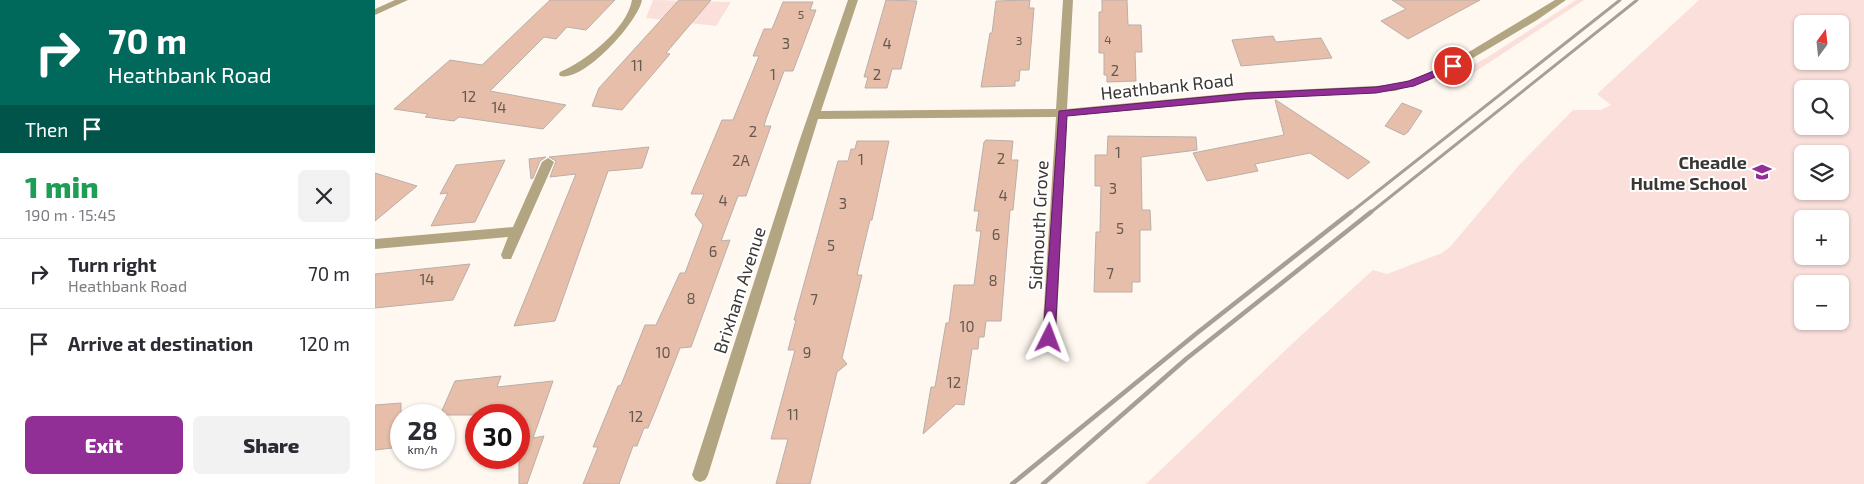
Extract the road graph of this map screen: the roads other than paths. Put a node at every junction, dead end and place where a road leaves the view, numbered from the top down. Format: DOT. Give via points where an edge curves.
graph roads {
  1 [pos="403,0"];
  2 [pos="637,0"];
  3 [pos="853,0"];
  4 [pos="1068,0"];
  5 [pos="1561,0"];
  6 [pos="375,12"];
  7 [pos="563,74"];
  8 [pos="1062,114"];
  9 [pos="814,115"];
  10 [pos="548,162"];
  11 [pos="517,231"];
  12 [pos="375,244"];
  13 [pos="507,255"];
  14 [pos="1049,338"];
  15 [pos="700,475"];
  1 -- 6 [label="street"];
  2 -- 7 [label="street" via="636,10 594,56"];
  3 -- 9 [label="street, Brixham Avenue"];
  4 -- 8 [label="street, Sidmouth Grove"];
  5 -- 8 [label="street, Heathbank Road" via="1477,53 1403,86 1247,96"];
  8 -- 9 [label="street, Heathbank Road"];
  8 -- 14 [label="street, Sidmouth Grove"];
  9 -- 15 [label="street, Brixham Avenue"];
  10 -- 11 [label="street"];
  11 -- 12 [label="street"];
  11 -- 13 [label="street"];
}
